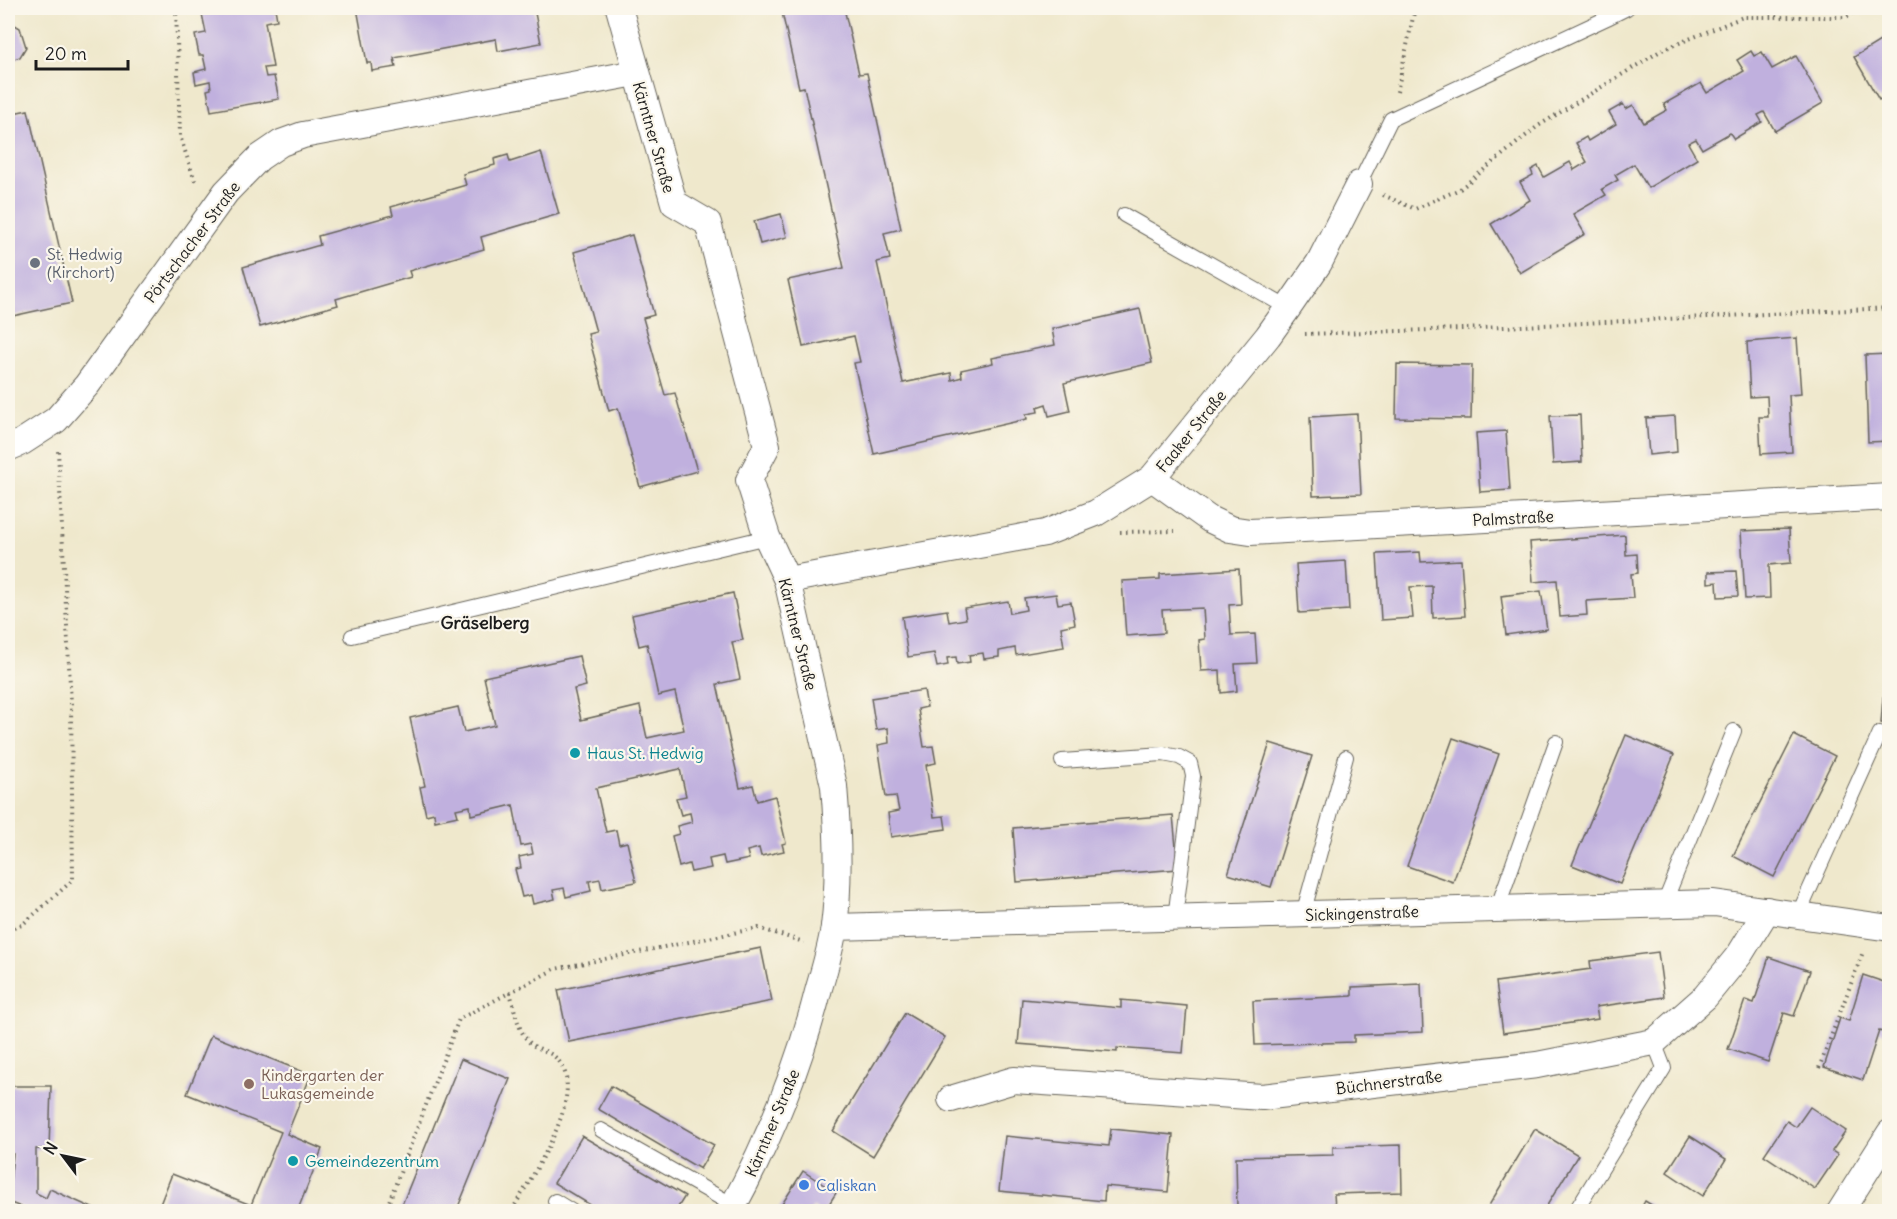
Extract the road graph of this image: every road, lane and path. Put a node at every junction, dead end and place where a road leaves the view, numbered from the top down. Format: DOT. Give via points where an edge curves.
graph roads {
  1 [pos="176,8"];
  2 [pos="619,8"];
  3 [pos="1415,8"];
  4 [pos="1627,8"];
  5 [pos="1862,8"];
  6 [pos="636,73"];
  7 [pos="1391,118"];
  8 [pos="1359,184"];
  9 [pos="1124,215"];
  10 [pos="207,219"];
  11 [pos="1288,308"];
  12 [pos="1890,309"];
  13 [pos="1268,336"];
  14 [pos="56,420"];
  15 [pos="8,448"];
  16 [pos="1152,478"];
  17 [pos="1890,497"];
  18 [pos="1184,530"];
  19 [pos="1114,532"];
  20 [pos="767,537"];
  21 [pos="787,579"];
  22 [pos="352,636"];
  23 [pos="1734,731"];
  24 [pos="1880,733"];
  25 [pos="1556,742"];
  26 [pos="1347,757"];
  27 [pos="1062,761"];
  28 [pos="1664,904"];
  29 [pos="1497,909"];
  30 [pos="1767,910"];
  31 [pos="1303,914"];
  32 [pos="1798,915"];
  33 [pos="1175,918"];
  34 [pos="1881,927"];
  35 [pos="8,928"];
  36 [pos="832,938"];
  37 [pos="510,992"];
  38 [pos="1654,1042"];
  39 [pos="1819,1068"];
  40 [pos="951,1099"];
  41 [pos="601,1130"];
  42 [pos="1890,1133"];
  43 [pos="555,1201"];
  44 [pos="732,1208"];
  45 [pos="385,1212"];
  46 [pos="511,1212"];
  47 [pos="573,1212"];
  48 [pos="1575,1212"];
  49 [pos="1840,1212"];
  1 -- 10 [label="path" via="180,136"];
  2 -- 6 [label="street, Kärntner Straße"];
  3 -- 7 [label="path"];
  4 -- 7 [label="lane"];
  5 -- 8 [label="path" via="1847,16 1743,17 1662,50 1538,126 1461,189 1415,209"];
  6 -- 10 [label="street, Pörtschacher Straße" via="303,135 281,143 259,158 226,192"];
  6 -- 20 [label="street, Kärntner Straße" via="674,203 708,223 767,447 749,480"];
  7 -- 8 [label="lane"];
  8 -- 11 [label="street, Faaker Straße" via="1319,263"];
  9 -- 11 [label="lane"];
  10 -- 14 [label="street, Pörtschacher Straße" via="87,385"];
  11 -- 13 [label="street, Faaker Straße"];
  12 -- 13 [label="path"];
  13 -- 16 [label="street, Faaker Straße"];
  14 -- 15 [label="street, Pörtschacher Straße"];
  14 -- 35 [label="path" via="71,704 73,880 22,925"];
  16 -- 17 [label="street, Palmstraße" via="1209,519 1230,530 1250,532"];
  16 -- 21 [label="street, Faaker Straße" via="1096,513 1045,533"];
  18 -- 19 [label="path"];
  20 -- 21 [label="street, Kärntner Straße"];
  20 -- 22 [label="lane"];
  21 -- 36 [label="street, Kärntner Straße" via="834,786 838,870"];
  23 -- 28 [label="lane"];
  24 -- 32 [label="lane"];
  25 -- 29 [label="lane"];
  26 -- 31 [label="lane"];
  27 -- 33 [label="lane" via="1163,754 1190,762 1193,776"];
  28 -- 29 [label="street, Sickingenstraße"];
  28 -- 30 [label="street, Sickingenstraße" via="1713,903"];
  29 -- 31 [label="street, Sickingenstraße"];
  30 -- 32 [label="street, Sickingenstraße"];
  30 -- 38 [label="street, Büchnerstraße" via="1740,954 1706,997"];
  31 -- 33 [label="street, Sickingenstraße"];
  32 -- 34 [label="street, Sickingenstraße"];
  33 -- 36 [label="street, Sickingenstraße"];
  34 -- 39 [label="path"];
  36 -- 37 [label="path" via="758,928 555,969"];
  36 -- 44 [label="street, Kärntner Straße" via="797,1064 760,1155"];
  37 -- 45 [label="path" via="459,1019"];
  37 -- 46 [label="path" via="521,1030 528,1042 557,1058 567,1090 556,1133"];
  38 -- 40 [label="street, Büchnerstraße" via="1537,1065 1262,1097 1014,1080"];
  38 -- 48 [label="lane" via="1664,1068"];
  41 -- 44 [label="lane"];
  42 -- 49 [label="street"];
  43 -- 47 [label="lane"];
}
